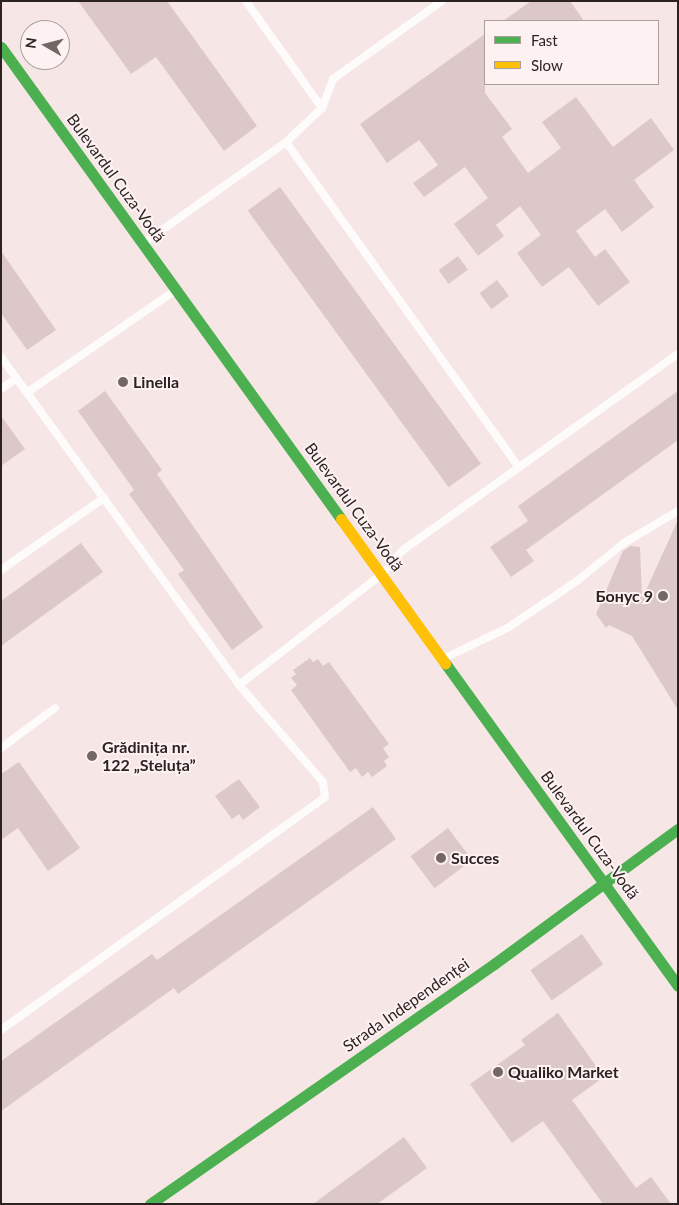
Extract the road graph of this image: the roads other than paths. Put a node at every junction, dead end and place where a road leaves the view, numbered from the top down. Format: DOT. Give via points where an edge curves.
graph roads {
  1 [pos="246,1"];
  2 [pos="442,1"];
  3 [pos="1,47"];
  4 [pos="322,108"];
  5 [pos="286,142"];
  6 [pos="143,243"];
  7 [pos="176,289"];
  8 [pos="678,354"];
  9 [pos="1,357"];
  10 [pos="17,378"];
  11 [pos="1,389"];
  12 [pos="28,392"];
  13 [pos="519,467"];
  14 [pos="104,498"];
  15 [pos="678,511"];
  16 [pos="1,570"];
  17 [pos="382,574"];
  18 [pos="443,658"];
  19 [pos="238,685"];
  20 [pos="55,708"];
  21 [pos="1,748"];
  22 [pos="678,828"];
  23 [pos="603,882"];
  24 [pos="678,986"];
  25 [pos="1,1030"];
  26 [pos="150,1204"];
  1 -- 4 [label="lane"];
  2 -- 4 [label="lane" via="333,79"];
  3 -- 6 [label="main road, Bulevardul Cuza-Vodă"];
  4 -- 5 [label="lane"];
  5 -- 6 [label="lane"];
  5 -- 13 [label="lane"];
  6 -- 7 [label="main road, Bulevardul Cuza-Vodă"];
  7 -- 12 [label="lane"];
  7 -- 17 [label="main road, Bulevardul Cuza-Vodă"];
  8 -- 13 [label="lane"];
  9 -- 10 [label="lane"];
  10 -- 11 [label="lane"];
  10 -- 12 [label="lane"];
  12 -- 14 [label="lane"];
  13 -- 17 [label="lane" via="403,550"];
  14 -- 16 [label="lane"];
  14 -- 19 [label="lane"];
  15 -- 18 [label="lane" via="624,542 577,581 509,627"];
  17 -- 18 [label="main road, Bulevardul Cuza-Vodă"];
  17 -- 19 [label="lane"];
  18 -- 23 [label="main road, Bulevardul Cuza-Vodă"];
  19 -- 25 [label="lane" via="323,782 325,797"];
  20 -- 21 [label="lane"];
  22 -- 23 [label="main road, Strada Independenței"];
  23 -- 24 [label="main road, Bulevardul Cuza-Vodă"];
  23 -- 26 [label="main road, Strada Independenței" via="494,964"];
}
